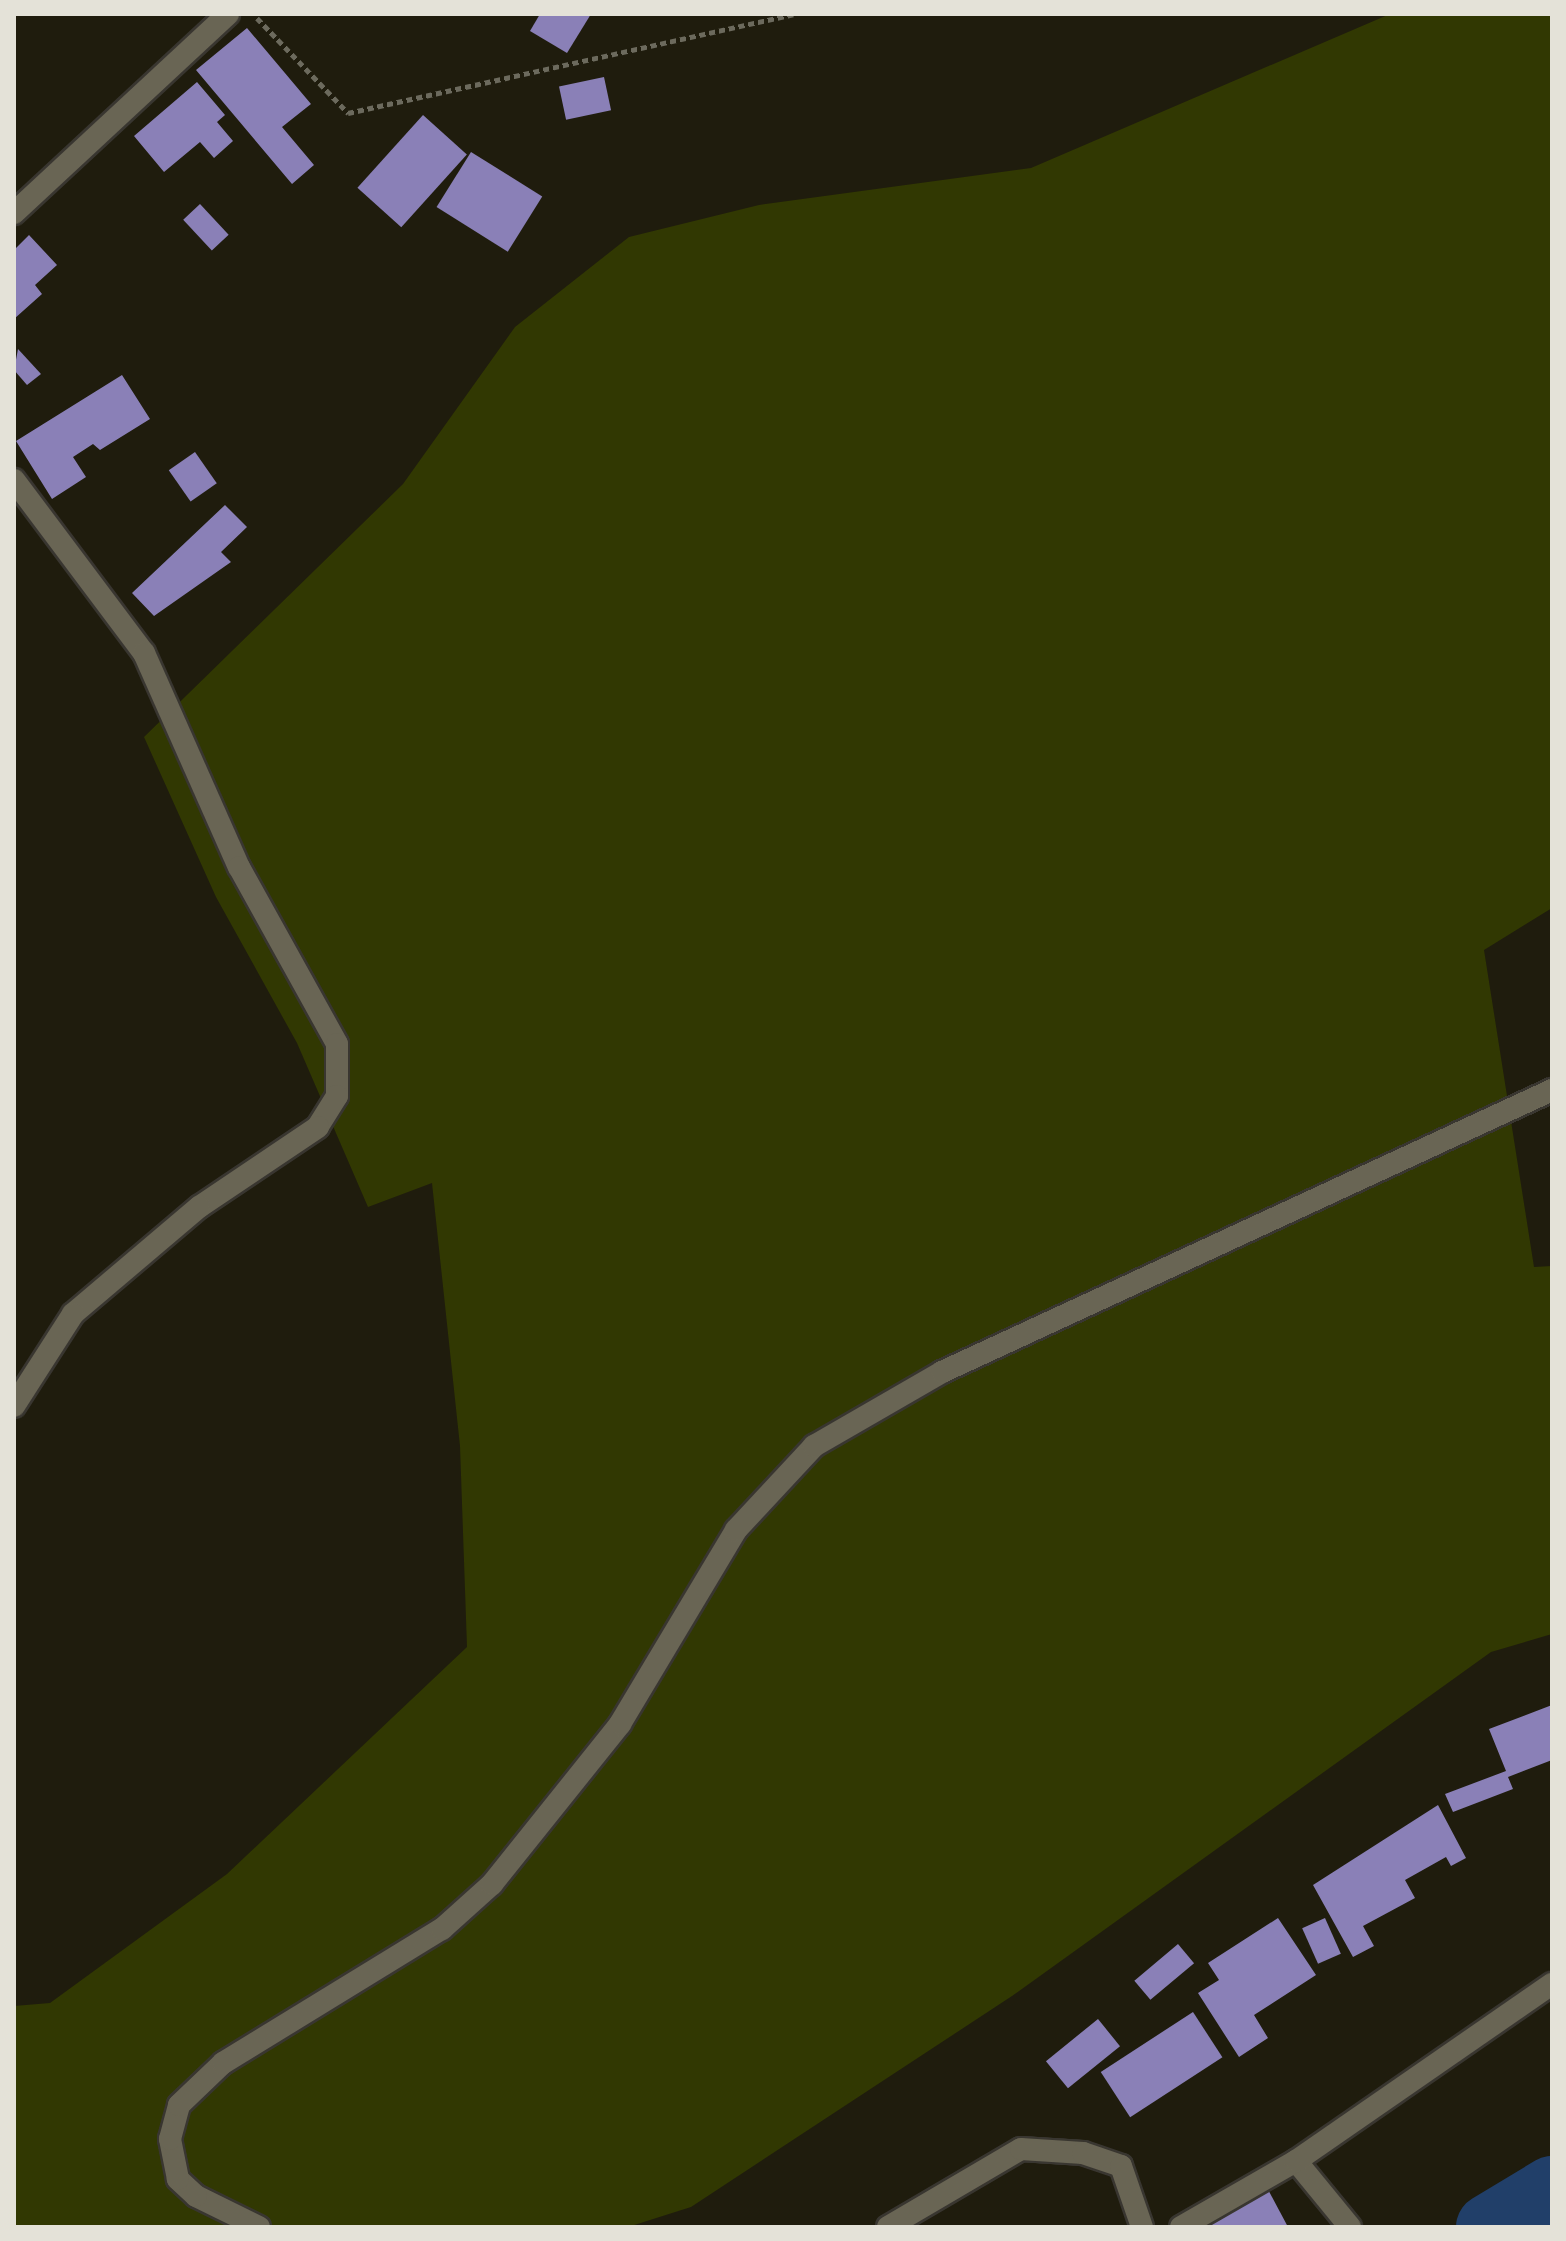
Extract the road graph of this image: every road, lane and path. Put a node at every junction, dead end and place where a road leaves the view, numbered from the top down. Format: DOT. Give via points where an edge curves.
graph roads {
  1 [pos="228,14"];
  2 [pos="253,14"];
  3 [pos="793,14"];
  4 [pos="14,213"];
  5 [pos="14,480"];
  6 [pos="1552,1090"];
  7 [pos="14,1406"];
  8 [pos="1552,1984"];
  9 [pos="1296,2161"];
  10 [pos="259,2227"];
  11 [pos="888,2227"];
  12 [pos="1142,2227"];
  13 [pos="1181,2227"];
  14 [pos="1350,2227"];
  1 -- 4 [label="street"];
  2 -- 3 [label="path" via="348,113"];
  5 -- 7 [label="street" via="144,653 239,867 337,1044 337,1096 318,1127 199,1207 73,1314"];
  6 -- 10 [label="street" via="942,1372 814,1446 736,1530 620,1724 492,1884 442,1929 223,2063 179,2105 170,2139 178,2179 196,2196"];
  8 -- 9 [label="street"];
  9 -- 13 [label="street"];
  9 -- 14 [label="street"];
  11 -- 12 [label="street" via="1021,2149 1083,2153 1121,2166"];
}
